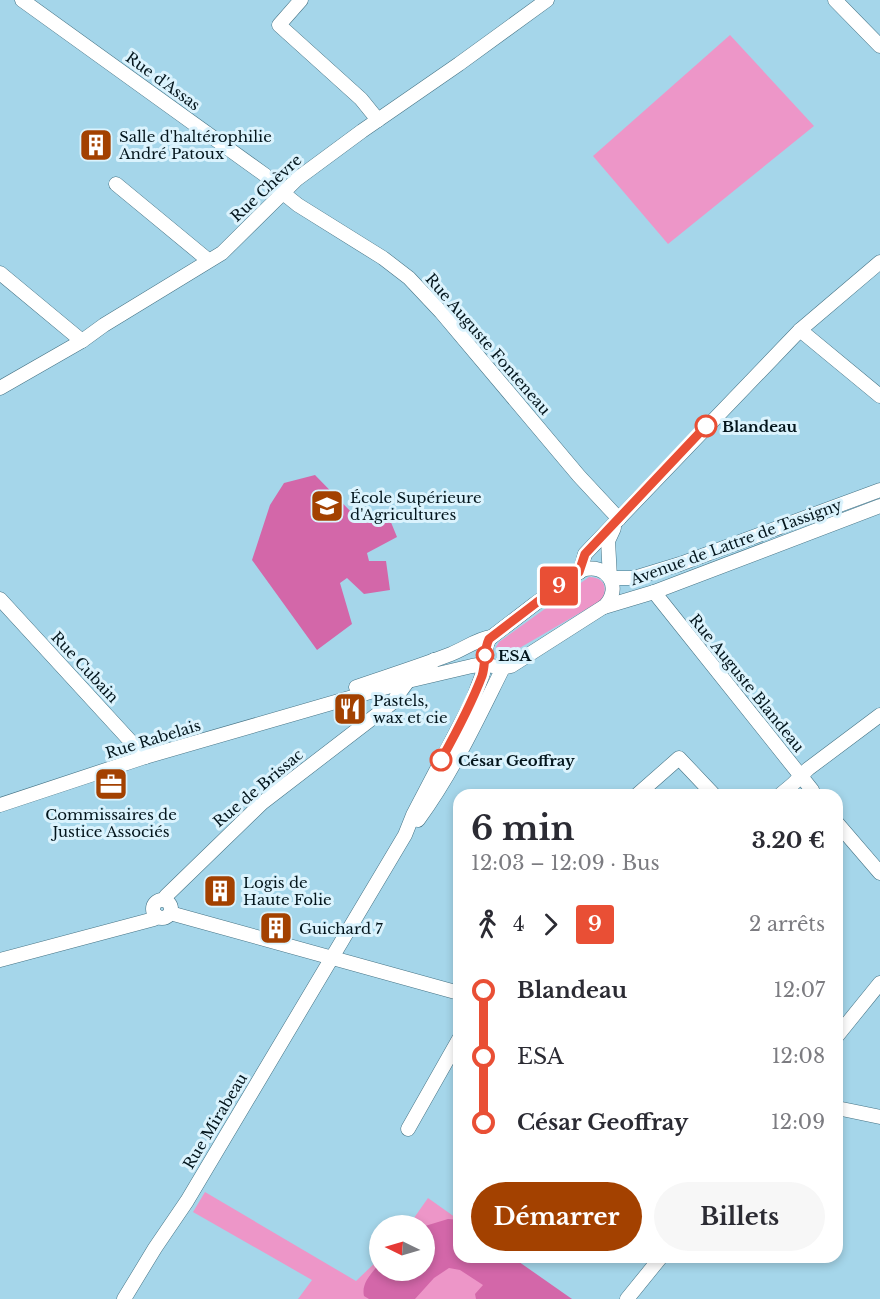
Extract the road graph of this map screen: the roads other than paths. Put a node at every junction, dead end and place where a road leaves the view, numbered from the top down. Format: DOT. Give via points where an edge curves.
graph roads {
  1 [pos="22,0"];
  2 [pos="301,0"];
  3 [pos="547,0"];
  4 [pos="835,0"];
  5 [pos="880,46"];
  6 [pos="378,120"];
  7 [pos="116,184"];
  8 [pos="283,192"];
  9 [pos="208,260"];
  10 [pos="880,262"];
  11 [pos="0,273"];
  12 [pos="800,330"];
  13 [pos="82,340"];
  14 [pos="0,388"];
  15 [pos="880,396"];
  16 [pos="880,489"];
  17 [pos="880,506"];
  18 [pos="618,520"];
  19 [pos="579,572"];
  20 [pos="610,578"];
  21 [pos="654,592"];
  22 [pos="0,599"];
  23 [pos="602,608"];
  24 [pos="491,637"];
  25 [pos="434,660"];
  26 [pos="484,664"];
  27 [pos="503,668"];
  28 [pos="408,681"];
  29 [pos="373,691"];
  30 [pos="317,707"];
  31 [pos="381,711"];
  32 [pos="880,715"];
  33 [pos="145,757"];
  34 [pos="801,776"];
  35 [pos="644,789"];
  36 [pos="708,789"];
  37 [pos="787,789"];
  38 [pos="811,789"];
  39 [pos="0,805"];
  40 [pos="843,830"];
  41 [pos="405,835"];
  42 [pos="880,873"];
  43 [pos="164,910"];
  44 [pos="331,958"];
  45 [pos="0,960"];
  46 [pos="880,983"];
  47 [pos="453,991"];
  48 [pos="843,1029"];
  49 [pos="453,1050"];
  50 [pos="843,1109"];
  51 [pos="880,1118"];
  52 [pos="408,1128"];
  53 [pos="656,1263"];
  54 [pos="124,1299"];
  55 [pos="627,1299"];
  1 -- 8 [label="street, Rue d'Assas" via="265,174"];
  2 -- 6 [label="street" via="279,25 361,99"];
  3 -- 6 [label="street, Rue Chèvre"];
  4 -- 5 [label="street"];
  6 -- 8 [label="street, Rue Chèvre"];
  7 -- 9 [label="street"];
  8 -- 9 [label="street, Rue Chèvre" via="222,253"];
  8 -- 18 [label="street, Rue Auguste Fonteneau" via="409,278"];
  9 -- 13 [label="street, Rue Chèvre"];
  10 -- 12 [label="street"];
  11 -- 13 [label="street"];
  12 -- 15 [label="street"];
  12 -- 18 [label="street"];
  13 -- 14 [label="street, Rue Chèvre"];
  16 -- 20 [label="street, Avenue de Lattre de Tassigny" via="680,564 634,578"];
  17 -- 21 [label="street, Avenue de Lattre de Tassigny"];
  18 -- 19 [label="street" via="585,554"];
  18 -- 20 [label="street" via="608,541"];
  19 -- 20 [label="street" via="596,568"];
  19 -- 24 [label="street, Rue Rabelais"];
  20 -- 23 [label="street" via="613,594"];
  21 -- 23 [label="street, Avenue de Lattre de Tassigny"];
  21 -- 34 [label="street, Rue Auguste Blandeau"];
  22 -- 33 [label="street, Rue Cubain"];
  23 -- 27 [label="street, Avenue de Lattre de Tassigny"];
  24 -- 25 [label="street, Rue Rabelais"];
  24 -- 26 [label="street"];
  25 -- 28 [label="street, Rue Rabelais"];
  25 -- 30 [label="street, Rue Rabelais" via="330,696"];
  26 -- 27 [label="street"];
  26 -- 28 [label="street, Rue Rabelais"];
  26 -- 41 [label="street" via="472,702"];
  27 -- 41 [label="street" via="454,764"];
  28 -- 29 [label="street, Rue Rabelais"];
  28 -- 31 [label="street, Rue de Brissac"];
  29 -- 30 [label="street, Rue Rabelais"];
  29 -- 31 [label="street" via="382,694 385,701"];
  30 -- 33 [label="street, Rue Rabelais"];
  31 -- 43 [label="street, Rue de Brissac" via="261,802 166,896"];
  32 -- 34 [label="street"];
  33 -- 39 [label="street, Rue Rabelais"];
  34 -- 37 [label="street"];
  34 -- 38 [label="street, Rue Auguste Blandeau"];
  35 -- 36 [label="street" via="679,758"];
  40 -- 42 [label="street"];
  41 -- 44 [label="street, Rue Mirabeau"];
  43 -- 44 [label="street"];
  43 -- 45 [label="street" via="154,919"];
  44 -- 47 [label="street"];
  44 -- 54 [label="street, Rue Mirabeau" via="187,1201"];
  46 -- 48 [label="street"];
  49 -- 52 [label="street"];
  50 -- 51 [label="street"];
  53 -- 55 [label="street"];
}
